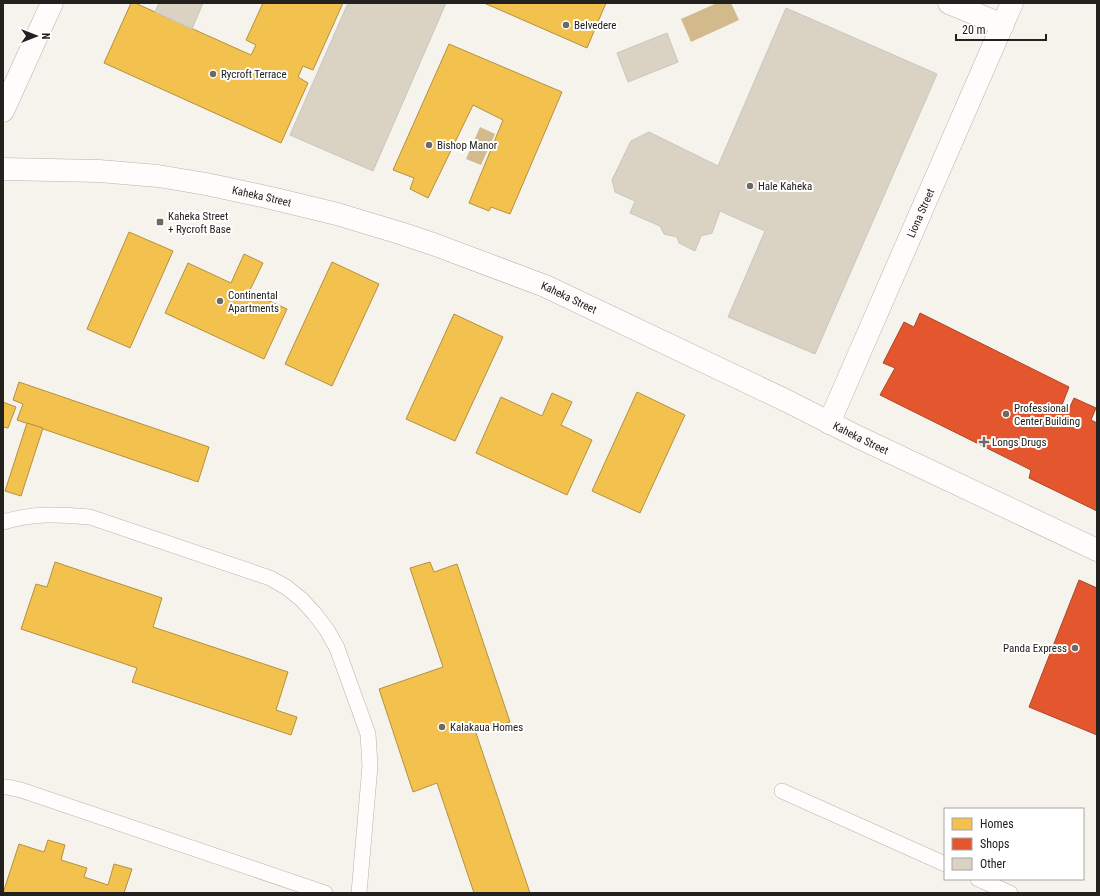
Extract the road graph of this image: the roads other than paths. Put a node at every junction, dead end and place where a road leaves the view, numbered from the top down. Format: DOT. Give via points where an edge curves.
graph roads {
  1 [pos="52,3"];
  2 [pos="949,3"];
  3 [pos="1012,3"];
  4 [pos="1002,25"];
  5 [pos="3,111"];
  6 [pos="3,169"];
  7 [pos="829,423"];
  8 [pos="3,522"];
  9 [pos="1097,550"];
  10 [pos="3,787"];
  11 [pos="782,791"];
  12 [pos="944,864"];
  13 [pos="980,880"];
  14 [pos="302,889"];
  15 [pos="326,893"];
  16 [pos="359,893"];
  17 [pos="1010,893"];
  1 -- 5 [label="street"];
  2 -- 4 [label="street"];
  3 -- 4 [label="street, Liona Street"];
  4 -- 7 [label="street, Liona Street"];
  6 -- 7 [label="street, Kaheka Street" via="99,171 158,176 271,198 400,233 545,286"];
  7 -- 9 [label="street, Kaheka Street"];
  8 -- 16 [label="lane" via="39,515 90,517 270,578 310,608 337,648 368,734 370,766"];
  10 -- 14 [label="lane" via="21,790"];
  11 -- 12 [label="lane"];
  13 -- 17 [label="lane"];
  14 -- 15 [label="lane"];
}
